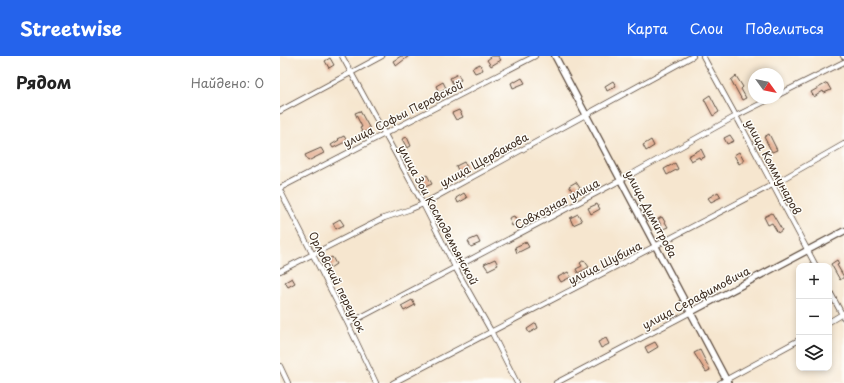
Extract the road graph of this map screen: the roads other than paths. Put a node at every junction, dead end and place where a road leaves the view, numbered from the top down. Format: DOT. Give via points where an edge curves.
graph roads {
  1 [pos="342,56"];
  2 [pos="382,56"];
  3 [pos="535,56"];
  4 [pos="555,56"];
  5 [pos="693,56"];
  6 [pos="703,56"];
  7 [pos="844,62"];
  8 [pos="351,73"];
  9 [pos="784,92"];
  10 [pos="760,104"];
  11 [pos="280,111"];
  12 [pos="586,114"];
  13 [pos="736,116"];
  14 [pos="385,133"];
  15 [pos="844,144"];
  16 [pos="621,180"];
  17 [pos="772,185"];
  18 [pos="280,189"];
  19 [pos="423,204"];
  20 [pos="844,230"];
  21 [pos="656,246"];
  22 [pos="807,250"];
  23 [pos="313,254"];
  24 [pos="814,263"];
  25 [pos="455,267"];
  26 [pos="280,271"];
  27 [pos="832,295"];
  28 [pos="691,312"];
  29 [pos="843,315"];
  30 [pos="832,320"];
  31 [pos="348,324"];
  32 [pos="491,331"];
  33 [pos="796,342"];
  34 [pos="280,366"];
  35 [pos="727,381"];
  36 [pos="288,383"];
  37 [pos="376,383"];
  38 [pos="393,383"];
  39 [pos="517,383"];
  40 [pos="556,383"];
  41 [pos="720,383"];
  1 -- 8 [label="street, улица Зои Космодемьянской"];
  2 -- 8 [label="street"];
  3 -- 14 [label="street, улица Софьи Перовской"];
  4 -- 12 [label="street, улица Димитрова"];
  5 -- 12 [label="street, улица Щербакова"];
  6 -- 13 [label="street, улица Коммунаров"];
  7 -- 9 [label="street"];
  8 -- 11 [label="street"];
  8 -- 14 [label="street, улица Зои Космодемьянской"];
  10 -- 13 [label="street, Совхозная улица"];
  12 -- 16 [label="street, улица Димитрова"];
  12 -- 19 [label="street, улица Щербакова"];
  13 -- 16 [label="street, Совхозная улица"];
  13 -- 17 [label="street, улица Коммунаров"];
  14 -- 18 [label="street, улица Софьи Перовской"];
  14 -- 19 [label="street, улица Зои Космодемьянской"];
  15 -- 17 [label="street, улица Шубина"];
  16 -- 21 [label="street, улица Димитрова"];
  16 -- 25 [label="street, Совхозная улица"];
  17 -- 21 [label="street, улица Шубина"];
  17 -- 22 [label="street, улица Коммунаров"];
  18 -- 23 [label="street, Орловский переулок"];
  19 -- 23 [label="street, улица Щербакова" via="384,218"];
  19 -- 25 [label="street, улица Зои Космодемьянской"];
  20 -- 22 [label="street, улица Серафимовича"];
  21 -- 28 [label="street, улица Димитрова"];
  21 -- 32 [label="street, улица Шубина"];
  22 -- 24 [label="street, улица Коммунаров"];
  22 -- 28 [label="street, улица Серафимовича"];
  23 -- 26 [label="street, улица Щербакова"];
  23 -- 31 [label="street, Орловский переулок"];
  25 -- 31 [label="street, Совхозная улица"];
  25 -- 32 [label="street, улица Зои Космодемьянской"];
  27 -- 29 [label="street"];
  28 -- 35 [label="street, улица Димитрова"];
  28 -- 40 [label="street, улица Серафимовича"];
  29 -- 30 [label="street"];
  31 -- 37 [label="street, Орловский переулок"];
  32 -- 38 [label="street, улица Шубина"];
  32 -- 39 [label="street, улица Зои Космодемьянской"];
  33 -- 35 [label="street"];
  34 -- 36 [label="street"];
  35 -- 41 [label="street"];
}
